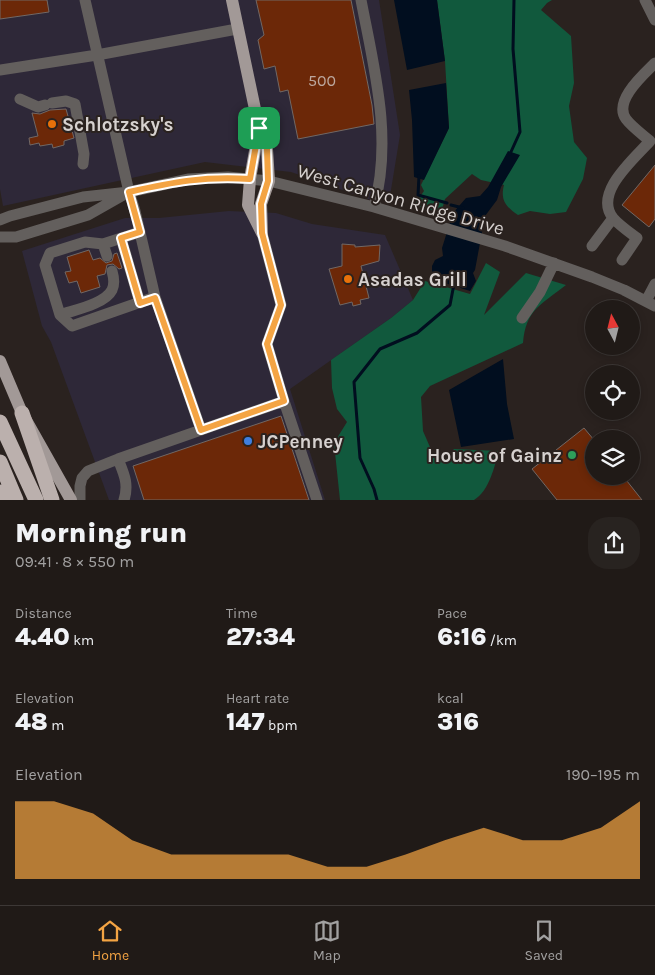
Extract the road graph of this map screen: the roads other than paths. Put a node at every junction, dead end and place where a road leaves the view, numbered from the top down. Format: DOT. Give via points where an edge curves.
graph roads {
  1 [pos="85,0"];
  2 [pos="232,0"];
  3 [pos="361,0"];
  4 [pos="649,2"];
  5 [pos="655,20"];
  6 [pos="237,29"];
  7 [pos="97,55"];
  8 [pos="655,63"];
  9 [pos="0,70"];
  10 [pos="20,99"];
  11 [pos="259,128"];
  12 [pos="83,164"];
  13 [pos="250,179"];
  14 [pos="268,181"];
  15 [pos="129,192"];
  16 [pos="374,207"];
  17 [pos="612,218"];
  18 [pos="0,220"];
  19 [pos="140,232"];
  20 [pos="262,233"];
  21 [pos="0,237"];
  22 [pos="121,238"];
  23 [pos="103,244"];
  24 [pos="592,246"];
  25 [pos="107,256"];
  26 [pos="622,260"];
  27 [pos="554,264"];
  28 [pos="112,271"];
  29 [pos="655,284"];
  30 [pos="155,298"];
  31 [pos="140,303"];
  32 [pos="650,303"];
  33 [pos="60,315"];
  34 [pos="522,318"];
  35 [pos="0,361"];
  36 [pos="284,401"];
  37 [pos="22,413"];
  38 [pos="0,422"];
  39 [pos="201,430"];
  40 [pos="118,459"];
  41 [pos="0,462"];
  42 [pos="0,492"];
  43 [pos="4,500"];
  44 [pos="16,500"];
  45 [pos="36,500"];
  46 [pos="52,500"];
  47 [pos="71,500"];
  48 [pos="80,500"];
  49 [pos="124,500"];
  50 [pos="317,500"];
  1 -- 7 [label="street"];
  2 -- 6 [label="main road"];
  3 -- 16 [label="street" via="383,136 382,173"];
  4 -- 5 [label="street"];
  6 -- 7 [label="street"];
  6 -- 11 [label="main road"];
  7 -- 9 [label="street"];
  7 -- 15 [label="street"];
  8 -- 17 [label="street" via="623,102 626,118 650,140 611,185 606,206"];
  10 -- 12 [label="street" via="38,106 66,101 75,104"];
  11 -- 13 [label="main road"];
  11 -- 14 [label="main road" via="267,149"];
  13 -- 14 [label="street, West Canyon Ridge Drive"];
  13 -- 15 [label="street, West Canyon Ridge Drive" via="189,179"];
  13 -- 20 [label="main road" via="248,205"];
  14 -- 16 [label="street, West Canyon Ridge Drive"];
  14 -- 20 [label="main road" via="261,204"];
  15 -- 18 [label="street, West Canyon Ridge Drive" via="83,197"];
  15 -- 19 [label="street"];
  15 -- 21 [label="street, West Canyon Ridge Drive" via="88,215 16,237"];
  16 -- 27 [label="street, West Canyon Ridge Drive"];
  17 -- 24 [label="street"];
  17 -- 26 [label="street" via="636,238"];
  19 -- 22 [label="street"];
  19 -- 30 [label="street"];
  20 -- 36 [label="street" via="281,305 267,344"];
  22 -- 23 [label="street"];
  22 -- 31 [label="street"];
  23 -- 25 [label="street"];
  23 -- 33 [label="street" via="85,242 50,253 45,265"];
  27 -- 32 [label="street, West Canyon Ridge Drive" via="608,283"];
  27 -- 34 [label="street"];
  28 -- 33 [label="street" via="112,291 103,300"];
  29 -- 32 [label="street"];
  30 -- 31 [label="street"];
  30 -- 39 [label="street"];
  31 -- 33 [label="street" via="72,326"];
  35 -- 37 [label="main road"];
  36 -- 39 [label="street"];
  36 -- 50 [label="street"];
  37 -- 46 [label="highway"];
  37 -- 47 [label="main road"];
  38 -- 45 [label="highway"];
  39 -- 40 [label="street"];
  40 -- 48 [label="street" via="88,471 82,478"];
  40 -- 49 [label="street" via="128,489"];
  41 -- 44 [label="highway"];
  42 -- 43 [label="highway"];
}
